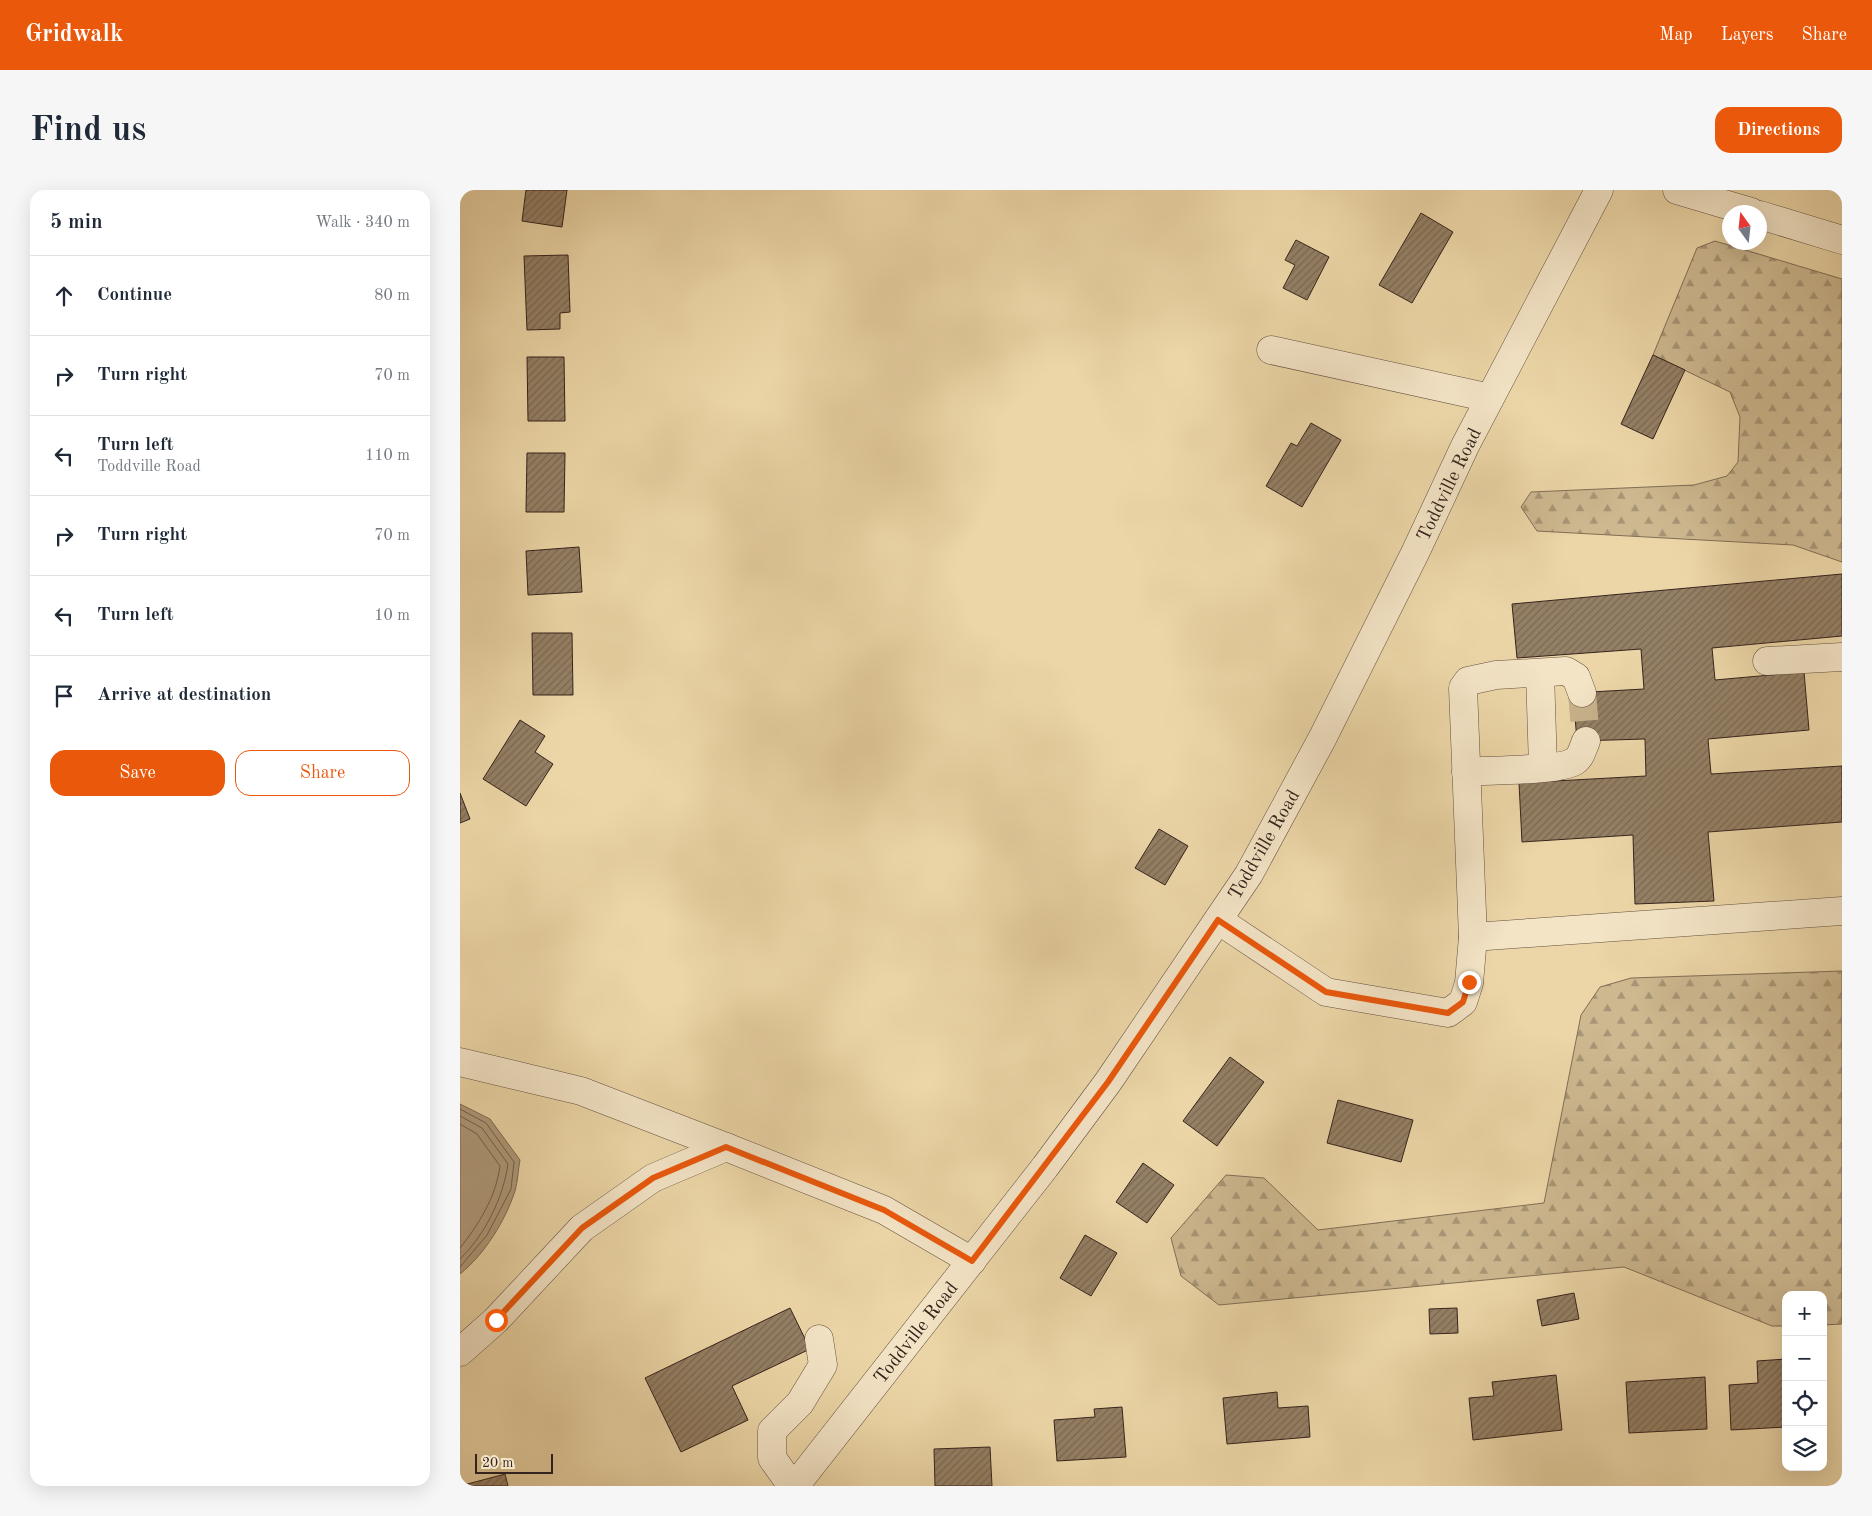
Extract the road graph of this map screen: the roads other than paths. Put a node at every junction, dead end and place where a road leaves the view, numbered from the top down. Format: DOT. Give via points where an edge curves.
graph roads {
  1 [pos="1599,190"];
  2 [pos="1677,190"];
  3 [pos="1727,205"];
  4 [pos="1767,217"];
  5 [pos="1842,240"];
  6 [pos="1271,350"];
  7 [pos="1490,398"];
  8 [pos="1842,657"];
  9 [pos="1767,661"];
  10 [pos="1540,673"];
  11 [pos="1582,693"];
  12 [pos="1586,741"];
  13 [pos="1543,767"];
  14 [pos="1466,772"];
  15 [pos="1842,911"];
  16 [pos="1218,920"];
  17 [pos="1473,937"];
  18 [pos="460,1062"];
  19 [pos="726,1147"];
  20 [pos="972,1261"];
  21 [pos="819,1339"];
  22 [pos="460,1352"];
  23 [pos="793,1486"];
  1 -- 7 [label="street, Toddville Road"];
  2 -- 3 [label="street"];
  4 -- 5 [label="street"];
  6 -- 7 [label="street"];
  7 -- 16 [label="street, Toddville Road" via="1322,738 1249,874"];
  8 -- 9 [label="street"];
  10 -- 11 [label="street" via="1566,671 1576,677"];
  10 -- 13 [label="street"];
  10 -- 14 [label="street" via="1468,681 1463,688"];
  12 -- 13 [label="street" via="1575,762"];
  13 -- 14 [label="street"];
  14 -- 17 [label="street"];
  15 -- 17 [label="street"];
  16 -- 17 [label="street" via="1326,992 1448,1013 1463,1002 1469,982"];
  16 -- 20 [label="street, Toddville Road" via="1108,1082"];
  18 -- 19 [label="street" via="581,1091"];
  19 -- 20 [label="street" via="884,1210"];
  19 -- 22 [label="street" via="653,1178 582,1228 496,1320"];
  20 -- 23 [label="street, Toddville Road"];
  21 -- 23 [label="street" via="822,1365 800,1404 772,1431 772,1458"];
}
